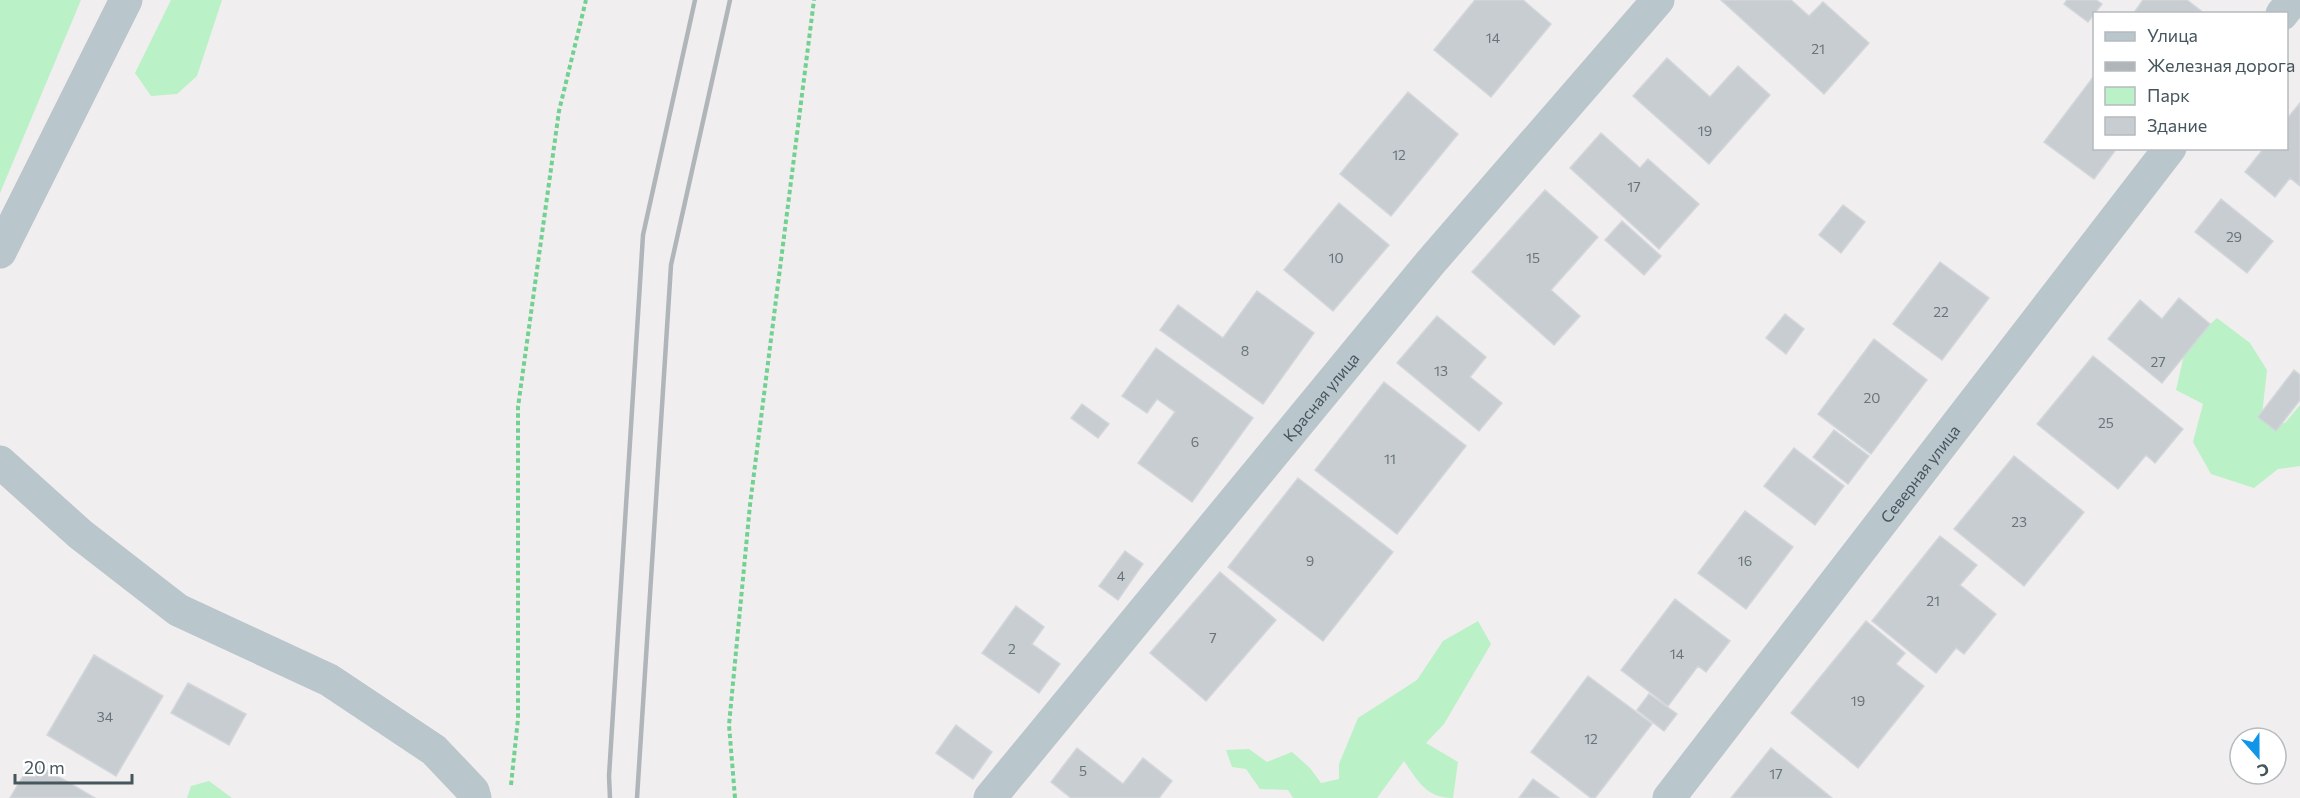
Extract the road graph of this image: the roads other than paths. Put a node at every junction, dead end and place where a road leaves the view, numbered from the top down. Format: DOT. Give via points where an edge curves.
graph roads {
  1 [pos="126,0"];
  2 [pos="1658,0"];
  3 [pos="2293,0"];
  4 [pos="2284,12"];
  5 [pos="2168,150"];
  6 [pos="0,252"];
  7 [pos="0,462"];
  8 [pos="475,798"];
  9 [pos="990,798"];
  10 [pos="1669,798"];
  1 -- 6 [label="street"];
  2 -- 9 [label="street, Красная улица" via="1430,263"];
  3 -- 4 [label="street"];
  5 -- 10 [label="street, Северная улица"];
  7 -- 8 [label="street" via="80,534 178,610 329,680 434,750 473,791"];
}
